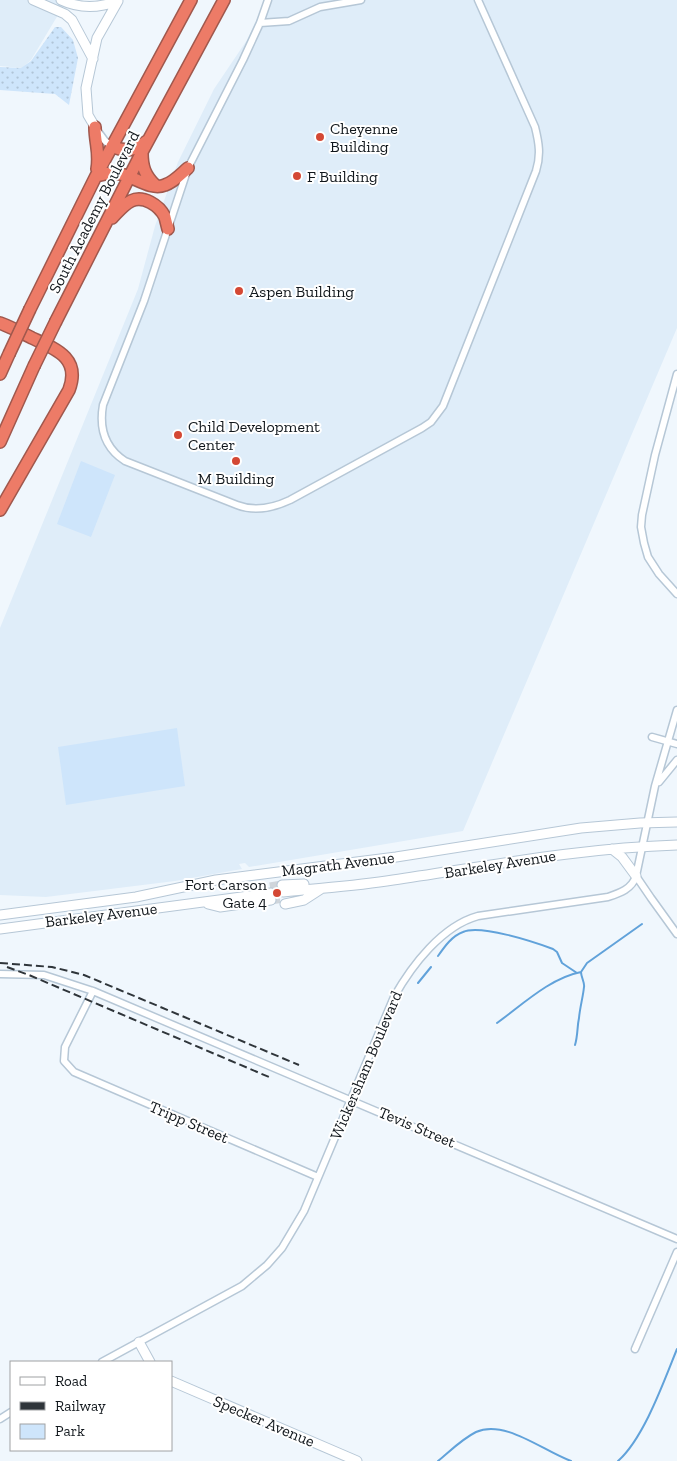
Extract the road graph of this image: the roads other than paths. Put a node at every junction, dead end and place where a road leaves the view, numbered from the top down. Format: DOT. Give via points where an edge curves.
graph roads {
  1 [pos="33,0"];
  2 [pos="60,0"];
  3 [pos="191,0"];
  4 [pos="224,0"];
  5 [pos="268,0"];
  6 [pos="361,0"];
  7 [pos="478,0"];
  8 [pos="118,1"];
  9 [pos="260,23"];
  10 [pos="92,59"];
  11 [pos="95,127"];
  12 [pos="148,140"];
  13 [pos="112,146"];
  14 [pos="142,152"];
  15 [pos="188,168"];
  16 [pos="96,176"];
  17 [pos="129,176"];
  18 [pos="156,186"];
  19 [pos="104,226"];
  20 [pos="168,229"];
  21 [pos="0,323"];
  22 [pos="0,374"];
  23 [pos="677,374"];
  24 [pos="0,442"];
  25 [pos="0,510"];
  26 [pos="677,594"];
  27 [pos="677,710"];
  28 [pos="652,737"];
  29 [pos="668,741"];
  30 [pos="677,744"];
  31 [pos="677,760"];
  32 [pos="656,786"];
  33 [pos="677,822"];
  34 [pos="647,823"];
  35 [pos="677,845"];
  36 [pos="642,846"];
  37 [pos="612,849"];
  38 [pos="636,876"];
  39 [pos="323,887"];
  40 [pos="203,902"];
  41 [pos="0,915"];
  42 [pos="0,928"];
  43 [pos="677,934"];
  44 [pos="0,974"];
  45 [pos="93,991"];
  46 [pos="351,1100"];
  47 [pos="318,1177"];
  48 [pos="677,1238"];
  49 [pos="677,1252"];
  50 [pos="139,1342"];
  51 [pos="635,1349"];
  52 [pos="104,1361"];
  53 [pos="149,1361"];
  54 [pos="172,1381"];
  55 [pos="357,1461"];
  1 -- 10 [label="main road" via="72,20"];
  2 -- 8 [label="main road" via="82,7"];
  3 -- 13 [label="highway, South Academy Boulevard"];
  4 -- 12 [label="highway, South Academy Boulevard"];
  5 -- 9 [label="street"];
  6 -- 9 [label="street" via="320,6 290,20"];
  7 -- 20 [label="street" via="534,127 540,155 443,406 431,422 290,500 269,508 241,507 117,456 103,432 104,404 144,302"];
  8 -- 10 [label="main road" via="97,38"];
  9 -- 15 [label="street"];
  10 -- 11 [label="main road" via="86,100 88,115"];
  11 -- 13 [label="street"];
  11 -- 16 [label="highway" via="99,156"];
  12 -- 13 [label="highway" via="133,150"];
  12 -- 14 [label="highway, South Academy Boulevard"];
  13 -- 16 [label="highway, South Academy Boulevard"];
  14 -- 17 [label="highway, South Academy Boulevard"];
  14 -- 18 [label="highway" via="144,171"];
  15 -- 18 [label="highway" via="172,182"];
  15 -- 20 [label="street"];
  16 -- 17 [label="highway" via="112,172"];
  16 -- 22 [label="highway, South Academy Boulevard, bridge"];
  17 -- 18 [label="highway"];
  17 -- 19 [label="highway, South Academy Boulevard"];
  19 -- 20 [label="highway" via="125,205 140,199 160,210"];
  19 -- 24 [label="highway, South Academy Boulevard, bridge"];
  21 -- 25 [label="highway" via="57,350 68,360 72,376 69,390"];
  23 -- 26 [label="street" via="641,526 648,557"];
  27 -- 29 [label="street"];
  28 -- 29 [label="street"];
  29 -- 30 [label="street"];
  29 -- 32 [label="street"];
  31 -- 32 [label="street"];
  32 -- 34 [label="street"];
  33 -- 34 [label="main road, Magrath Avenue"];
  34 -- 36 [label="street"];
  34 -- 41 [label="main road, Magrath Avenue" via="581,828 232,877 136,897"];
  35 -- 36 [label="main road, Barkeley Avenue"];
  36 -- 37 [label="main road, Barkeley Avenue"];
  36 -- 38 [label="street"];
  37 -- 38 [label="main road"];
  37 -- 39 [label="main road, Barkeley Avenue" via="391,881"];
  38 -- 43 [label="street"];
  38 -- 46 [label="street, Wickersham Boulevard" via="630,887 608,897 478,916 449,930 411,969 400,986"];
  39 -- 39 [label="main road, Barkeley Avenue" via="304,900 284,895 307,884"];
  40 -- 40 [label="main road, Barkeley Avenue" via="271,896 236,910"];
  40 -- 42 [label="main road, Barkeley Avenue"];
  44 -- 45 [label="street, Tevis Street" via="44,975"];
  45 -- 46 [label="street, Tevis Street"];
  45 -- 47 [label="street, Tripp Street" via="65,1047 64,1061 74,1072"];
  46 -- 47 [label="street, Wickersham Boulevard"];
  46 -- 48 [label="street, Tevis Street"];
  47 -- 50 [label="street, Wickersham Boulevard" via="286,1243 252,1280"];
  49 -- 51 [label="street"];
  50 -- 52 [label="street, Wickersham Boulevard"];
  50 -- 53 [label="main road"];
  54 -- 55 [label="main road, Specker Avenue"];
}
